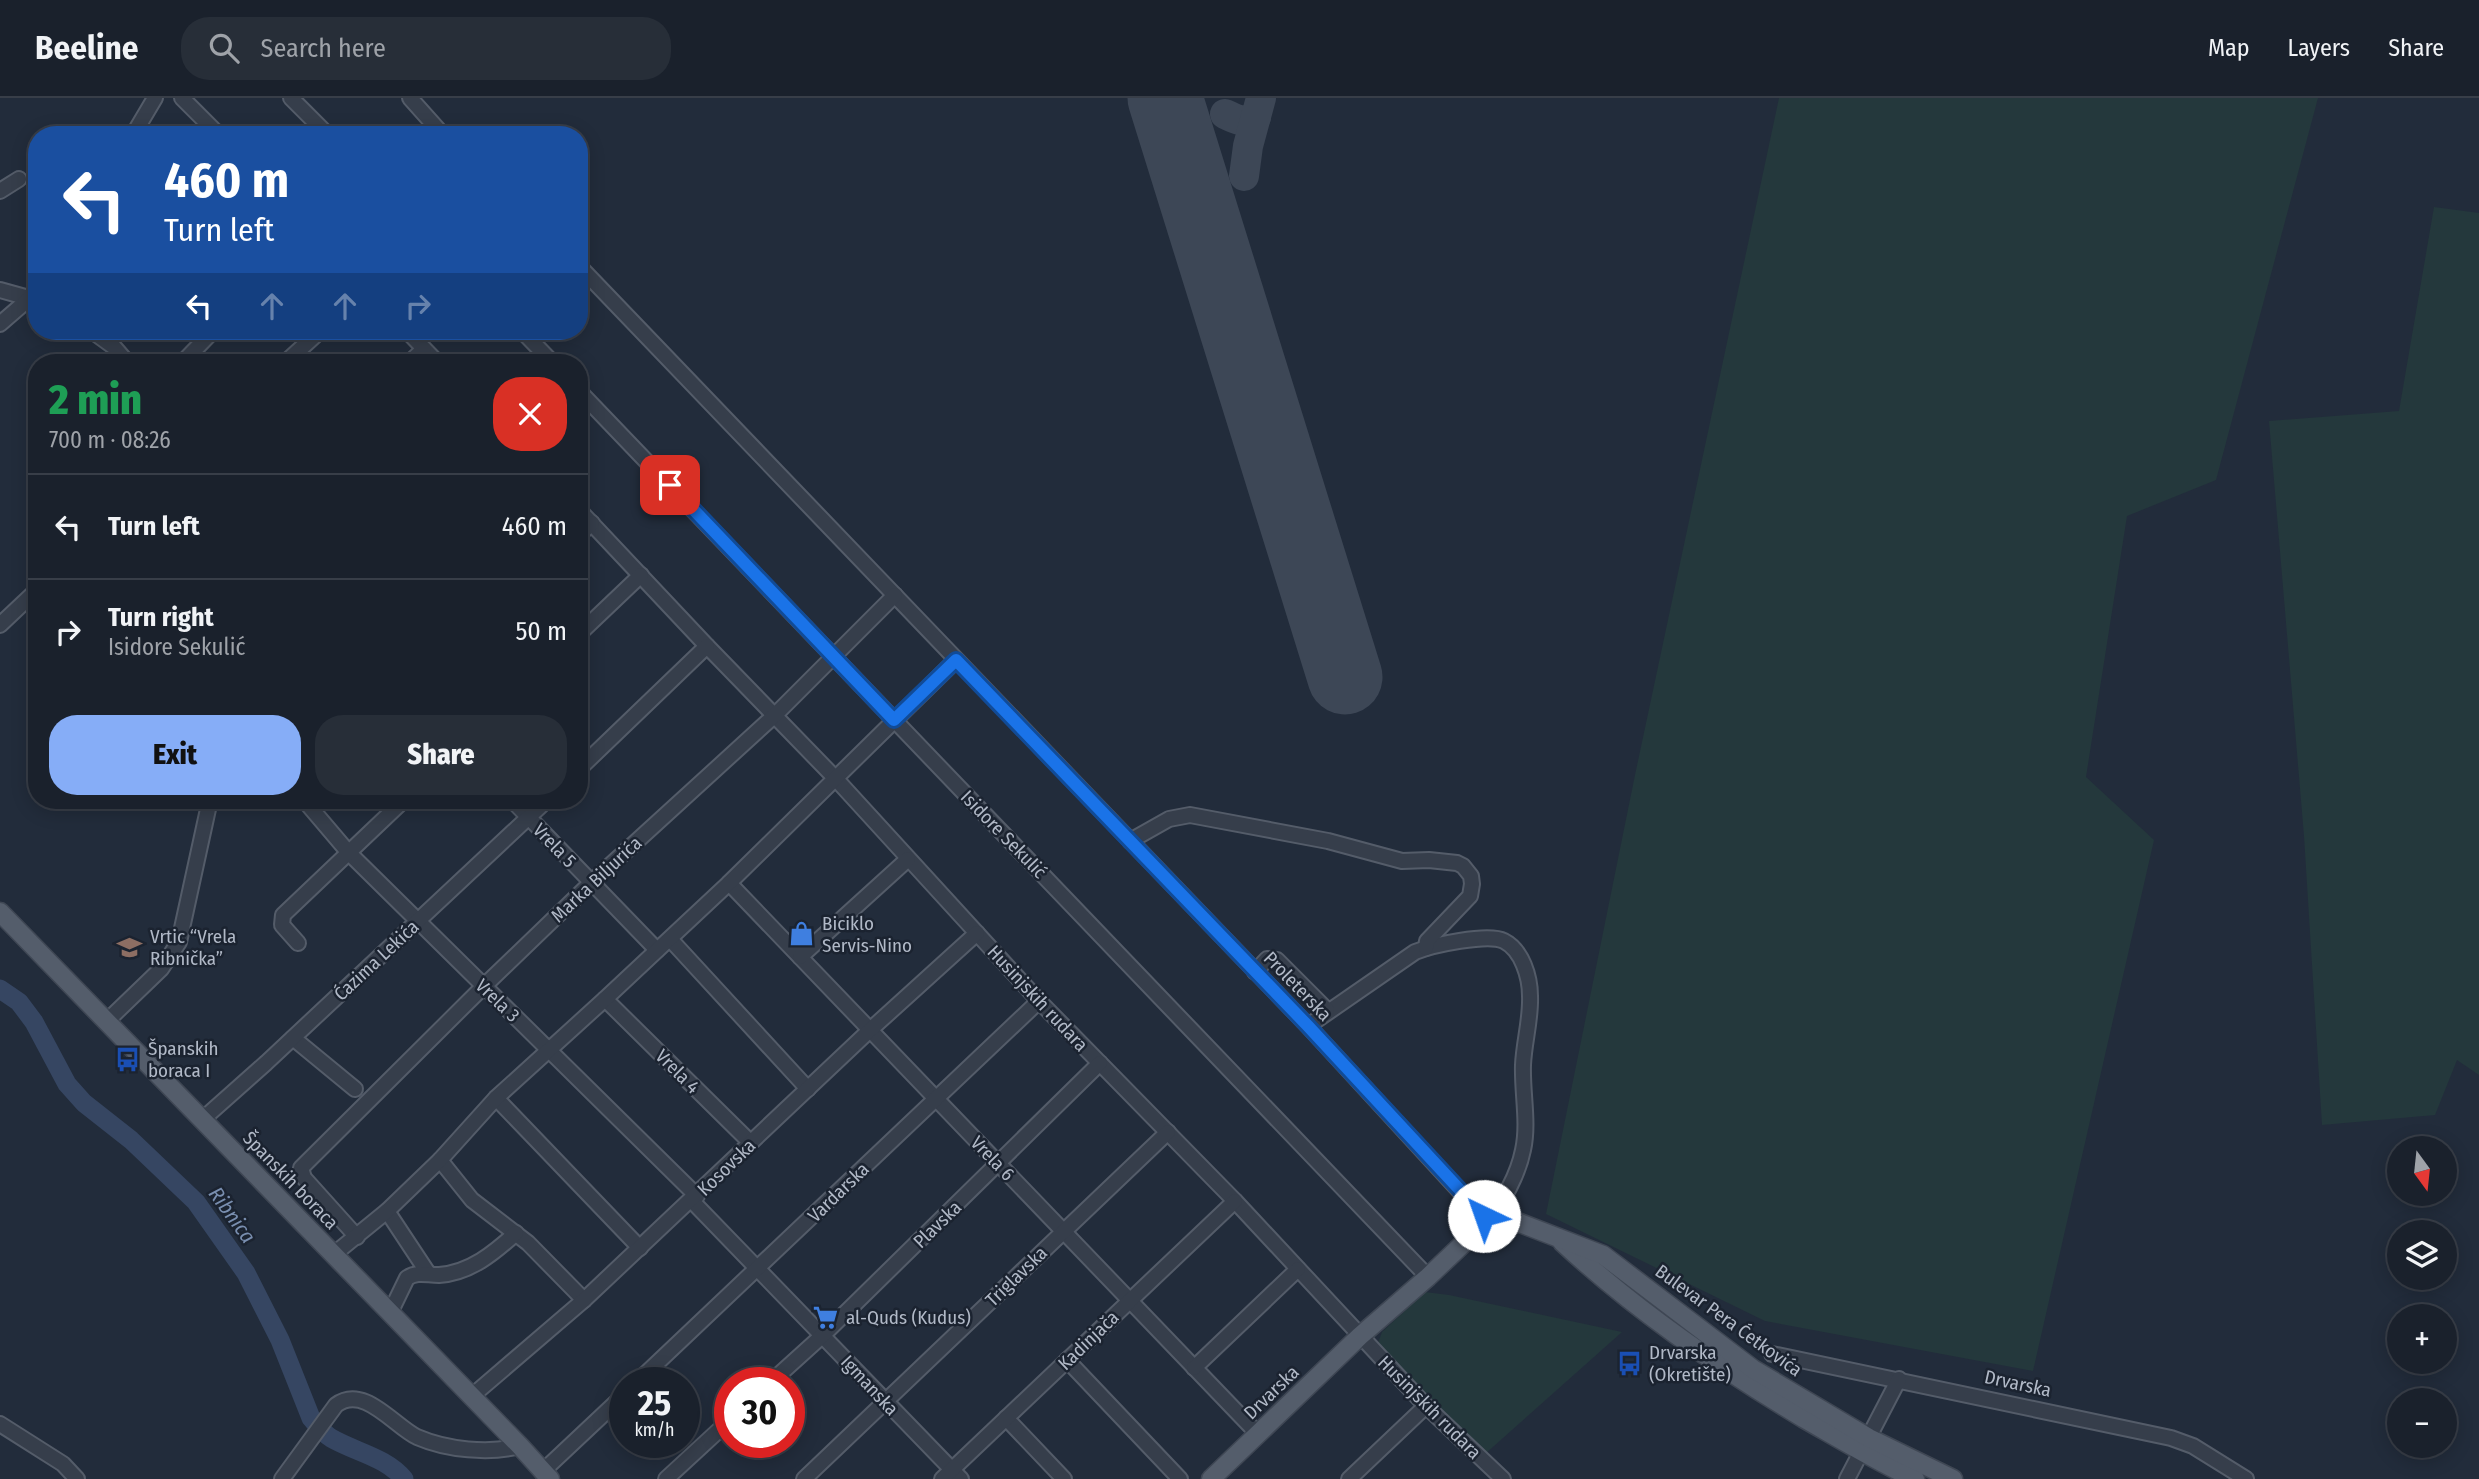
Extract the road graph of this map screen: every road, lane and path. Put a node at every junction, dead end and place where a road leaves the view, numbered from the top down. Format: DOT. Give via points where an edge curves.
graph roads {
  1 [pos="155,98"];
  2 [pos="182,98"];
  3 [pos="291,98"];
  4 [pos="410,98"];
  5 [pos="138,126"];
  6 [pos="210,126"];
  7 [pos="319,126"];
  8 [pos="435,126"];
  9 [pos="19,179"];
  10 [pos="0,191"];
  11 [pos="588,275"];
  12 [pos="0,290"];
  13 [pos="28,297"];
  14 [pos="28,303"];
  15 [pos="0,324"];
  16 [pos="108,340"];
  17 [pos="204,340"];
  18 [pos="310,340"];
  19 [pos="416,340"];
  20 [pos="531,340"];
  21 [pos="424,349"];
  22 [pos="120,354"];
  23 [pos="191,354"];
  24 [pos="295,354"];
  25 [pos="419,354"];
  26 [pos="429,354"];
  27 [pos="544,354"];
  28 [pos="588,400"];
  29 [pos="588,519"];
  30 [pos="592,523"];
  31 [pos="588,527"];
  32 [pos="641,575"];
  33 [pos="895,595"];
  34 [pos="28,599"];
  35 [pos="0,625"];
  36 [pos="588,625"];
  37 [pos="707,646"];
  38 [pos="834,656"];
  39 [pos="956,660"];
  40 [pos="775,715"];
  41 [pos="894,720"];
  42 [pos="588,760"];
  43 [pos="836,779"];
  44 [pos="208,809"];
  45 [pos="312,809"];
  46 [pos="395,809"];
  47 [pos="521,809"];
  48 [pos="537,809"];
  49 [pos="529,817"];
  50 [pos="1130,841"];
  51 [pos="349,853"];
  52 [pos="908,859"];
  53 [pos="592,882"];
  54 [pos="729,883"];
  55 [pos="0,912"];
  56 [pos="418,921"];
  57 [pos="977,933"];
  58 [pos="670,939"];
  59 [pos="298,943"];
  60 [pos="1426,947"];
  61 [pos="657,950"];
  62 [pos="800,957"];
  63 [pos="1255,972"];
  64 [pos="483,987"];
  65 [pos="605,999"];
  66 [pos="1039,1001"];
  67 [pos="1327,1010"];
  68 [pos="107,1021"];
  69 [pos="1308,1026"];
  70 [pos="870,1030"];
  71 [pos="293,1038"];
  72 [pos="550,1050"];
  73 [pos="1100,1063"];
  74 [pos="355,1089"];
  75 [pos="808,1089"];
  76 [pos="496,1098"];
  77 [pos="935,1098"];
  78 [pos="203,1119"];
  79 [pos="1168,1132"];
  80 [pos="751,1143"];
  81 [pos="440,1160"];
  82 [pos="999,1164"];
  83 [pos="694,1198"];
  84 [pos="1234,1201"];
  85 [pos="387,1211"];
  86 [pos="1487,1221"];
  87 [pos="1063,1231"];
  88 [pos="516,1233"];
  89 [pos="357,1237"];
  90 [pos="640,1248"];
  91 [pos="333,1255"];
  92 [pos="759,1268"];
  93 [pos="1298,1269"];
  94 [pos="428,1273"];
  95 [pos="1428,1277"];
  96 [pos="584,1300"];
  97 [pos="1130,1300"];
  98 [pos="390,1313"];
  99 [pos="823,1335"];
  100 [pos="1360,1336"];
  101 [pos="1772,1354"];
  102 [pos="1067,1360"];
  103 [pos="653,1367"];
  104 [pos="788,1367"];
  105 [pos="1195,1368"];
  106 [pos="1899,1379"];
  107 [pos="472,1396"];
  108 [pos="885,1401"];
  109 [pos="1426,1406"];
  110 [pos="609,1410"];
  111 [pos="1006,1418"];
  112 [pos="0,1424"];
  113 [pos="1258,1434"];
  114 [pos="714,1435"];
  115 [pos="1865,1445"];
  116 [pos="520,1446"];
  117 [pos="546,1475"];
  118 [pos="951,1476"];
  119 [pos="1494,1476"];
  120 [pos="77,1479"];
  121 [pos="282,1479"];
  122 [pos="666,1479"];
  123 [pos="804,1479"];
  124 [pos="1064,1479"];
  125 [pos="1180,1479"];
  126 [pos="1212,1479"];
  127 [pos="1349,1479"];
  128 [pos="1847,1479"];
  129 [pos="1915,1479"];
  130 [pos="1953,1479"];
  131 [pos="2246,1479"];
  1 -- 5 [label="street"];
  2 -- 6 [label="street"];
  3 -- 7 [label="street"];
  4 -- 8 [label="street"];
  9 -- 10 [label="street"];
  11 -- 33 [label="street, Proleterska"];
  12 -- 13 [label="street"];
  14 -- 15 [label="street"];
  16 -- 22 [label="street"];
  17 -- 23 [label="street"];
  18 -- 24 [label="street"];
  19 -- 21 [label="street"];
  20 -- 27 [label="street"];
  21 -- 25 [label="street"];
  21 -- 26 [label="street"];
  28 -- 38 [label="street, Isidore Sekulić"];
  29 -- 30 [label="street, Husinjskih rudara"];
  30 -- 31 [label="street"];
  30 -- 32 [label="street, Husinjskih rudara"];
  32 -- 36 [label="street"];
  32 -- 37 [label="street, Husinjskih rudara"];
  33 -- 38 [label="street, Marka Biljurića"];
  33 -- 39 [label="street, Proleterska"];
  34 -- 35 [label="street"];
  37 -- 40 [label="street, Husinjskih rudara"];
  37 -- 42 [label="street"];
  38 -- 40 [label="street, Marka Biljurića"];
  38 -- 41 [label="street, Isidore Sekulić"];
  39 -- 41 [label="street"];
  39 -- 50 [label="street, Proleterska"];
  40 -- 43 [label="street, Husinjskih rudara"];
  40 -- 53 [label="street, Marka Biljurića"];
  41 -- 43 [label="street"];
  41 -- 95 [label="street, Isidore Sekulić"];
  43 -- 52 [label="street, Husinjskih rudara"];
  43 -- 54 [label="street"];
  44 -- 68 [label="street" via="179,942 161,969"];
  45 -- 51 [label="street, Vrela 3"];
  46 -- 51 [label="street"];
  47 -- 49 [label="street, Vrela 5"];
  48 -- 49 [label="street, Ćazima Lekića"];
  49 -- 53 [label="street, Vrela 5"];
  49 -- 56 [label="street, Ćazima Lekića"];
  50 -- 60 [label="street" via="1169,819 1190,815 1328,841 1402,861 1457,863 1471,876 1470,896"];
  50 -- 63 [label="street, Proleterska"];
  51 -- 56 [label="street, Vrela 3"];
  51 -- 59 [label="street" via="283,915 282,925"];
  52 -- 57 [label="street, Husinjskih rudara"];
  52 -- 62 [label="street"];
  53 -- 61 [label="street, Vrela 5"];
  53 -- 64 [label="street, Marka Biljurića"];
  54 -- 58 [label="street"];
  54 -- 62 [label="street, Vrela 6"];
  55 -- 68 [label="main road, Španskih boraca"];
  56 -- 64 [label="street, Vrela 3"];
  56 -- 71 [label="street, Ćazima Lekića"];
  57 -- 66 [label="street, Husinjskih rudara"];
  57 -- 70 [label="street, Kosovska"];
  58 -- 61 [label="street"];
  58 -- 75 [label="street"];
  60 -- 67 [label="street"];
  60 -- 86 [label="street" via="1502,939 1520,958 1530,986 1523,1063 1524,1147 1513,1179"];
  61 -- 65 [label="street"];
  62 -- 70 [label="street, Vrela 6"];
  63 -- 67 [label="street" via="1268,959 1277,960"];
  63 -- 69 [label="street, Proleterska"];
  64 -- 72 [label="street, Vrela 3"];
  64 -- 89 [label="street, Marka Biljurića" via="301,1168 304,1178"];
  65 -- 72 [label="street"];
  65 -- 80 [label="street, Vrela 4"];
  66 -- 73 [label="street, Husinjskih rudara"];
  66 -- 77 [label="street, Vardarska"];
  67 -- 69 [label="street"];
  68 -- 78 [label="main road, Španskih boraca"];
  69 -- 86 [label="street, Proleterska"];
  70 -- 75 [label="street, Kosovska"];
  70 -- 77 [label="street, Vrela 6"];
  71 -- 74 [label="street"];
  71 -- 78 [label="street, Ćazima Lekića"];
  72 -- 76 [label="street"];
  72 -- 83 [label="street, Vrela 3"];
  73 -- 79 [label="street, Husinjskih rudara"];
  73 -- 82 [label="street, Plavska"];
  75 -- 80 [label="street, Kosovska"];
  76 -- 81 [label="street"];
  76 -- 90 [label="street"];
  77 -- 82 [label="street, Vrela 6"];
  77 -- 92 [label="street, Vardarska"];
  78 -- 91 [label="main road, Španskih boraca"];
  79 -- 84 [label="street, Husinjskih rudara"];
  79 -- 87 [label="street, Triglavska"];
  80 -- 83 [label="street, Kosovska"];
  81 -- 85 [label="street"];
  81 -- 88 [label="street" via="472,1200"];
  82 -- 87 [label="street, Vrela 6"];
  82 -- 99 [label="street, Plavska"];
  83 -- 90 [label="street, Kosovska"];
  83 -- 92 [label="street, Igmanska"];
  84 -- 93 [label="street, Husinjskih rudara"];
  84 -- 97 [label="street, Kadinjača"];
  85 -- 89 [label="street"];
  85 -- 94 [label="street"];
  86 -- 95 [label="main road"];
  86 -- 115 [label="main road, Bulevar Pera Ćetkovića" via="1507,1218 1554,1236 1648,1315 1745,1383"];
  87 -- 97 [label="street, Vrela 6"];
  87 -- 108 [label="street, Triglavska"];
  88 -- 94 [label="street" via="479,1263 451,1273"];
  88 -- 96 [label="street"];
  89 -- 91 [label="street"];
  90 -- 96 [label="street, Kosovska"];
  91 -- 98 [label="main road, Španskih boraca"];
  92 -- 99 [label="street, Igmanska"];
  92 -- 103 [label="street, Vardarska"];
  93 -- 100 [label="street, Husinjskih rudara"];
  93 -- 105 [label="street"];
  94 -- 98 [label="street" via="407,1278"];
  95 -- 100 [label="main road"];
  96 -- 107 [label="street, Kosovska"];
  97 -- 102 [label="street, Kadinjača"];
  97 -- 105 [label="street, Vrela 6"];
  98 -- 107 [label="main road, Španskih boraca"];
  99 -- 104 [label="street, Plavska"];
  99 -- 108 [label="street, Igmanska"];
  100 -- 109 [label="street, Husinjskih rudara"];
  100 -- 113 [label="main road, Drvarska"];
  101 -- 106 [label="street, Drvarska"];
  102 -- 111 [label="street, Kadinjača"];
  102 -- 125 [label="street"];
  105 -- 113 [label="street, Vrela 6"];
  106 -- 115 [label="street"];
  106 -- 131 [label="street, Drvarska" via="2171,1438 2193,1446"];
  107 -- 116 [label="main road, Španskih boraca"];
  108 -- 118 [label="street, Igmanska"];
  108 -- 123 [label="street, Triglavska"];
  109 -- 119 [label="street, Husinjskih rudara"];
  109 -- 127 [label="street"];
  110 -- 117 [label="street"];
  111 -- 118 [label="street, Kadinjača"];
  111 -- 124 [label="street"];
  112 -- 120 [label="street" via="63,1464"];
  113 -- 126 [label="main road, Drvarska"];
  114 -- 122 [label="street"];
  115 -- 128 [label="street"];
  115 -- 129 [label="main road, Bulevar Pera Ćetkovića"];
  115 -- 130 [label="main road, Bulevar Pera Ćetkovića"];
  116 -- 117 [label="main road, Španskih boraca"];
  116 -- 121 [label="street" via="489,1450 430,1441 353,1398 340,1402"];
}
